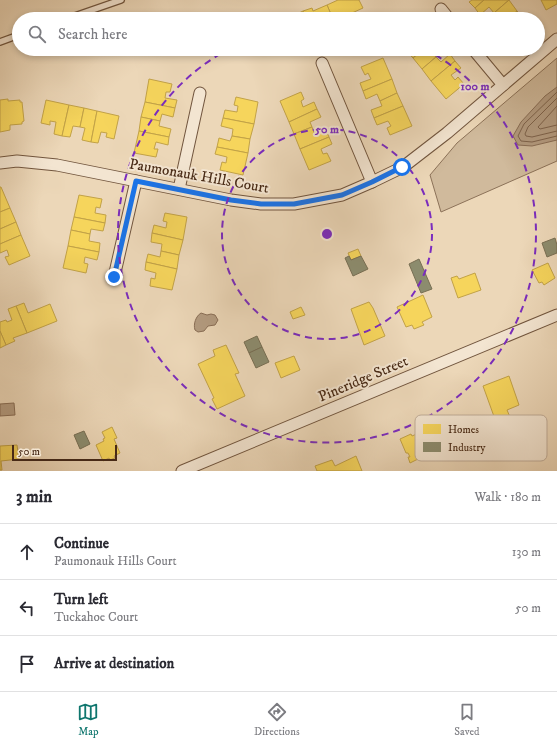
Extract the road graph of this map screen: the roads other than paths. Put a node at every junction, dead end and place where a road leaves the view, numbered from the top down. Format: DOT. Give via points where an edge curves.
graph roads {
  1 [pos="121,0"];
  2 [pos="441,9"];
  3 [pos="86,12"];
  4 [pos="443,12"];
  5 [pos="12,38"];
  6 [pos="557,40"];
  7 [pos="0,42"];
  8 [pos="545,50"];
  9 [pos="479,56"];
  10 [pos="538,56"];
  11 [pos="322,63"];
  12 [pos="503,85"];
  13 [pos="200,93"];
  14 [pos="0,164"];
  15 [pos="136,181"];
  16 [pos="372,182"];
  17 [pos="179,189"];
  18 [pos="114,277"];
  19 [pos="557,315"];
  20 [pos="182,471"];
  1 -- 3 [label="lane"];
  2 -- 4 [label="street"];
  5 -- 7 [label="lane"];
  6 -- 8 [label="street, Paumonauk Hills Court"];
  9 -- 12 [label="street"];
  10 -- 12 [label="street, Paumonauk Hills Court"];
  11 -- 16 [label="street"];
  12 -- 16 [label="street, Paumonauk Hills Court" via="402,167"];
  13 -- 17 [label="street"];
  14 -- 15 [label="street, Paumonauk Hills Court" via="17,161 57,165"];
  15 -- 17 [label="street, Paumonauk Hills Court"];
  15 -- 18 [label="street"];
  16 -- 17 [label="street, Paumonauk Hills Court" via="342,195 294,204 261,204"];
  19 -- 20 [label="street, Pineridge Street"];
}
